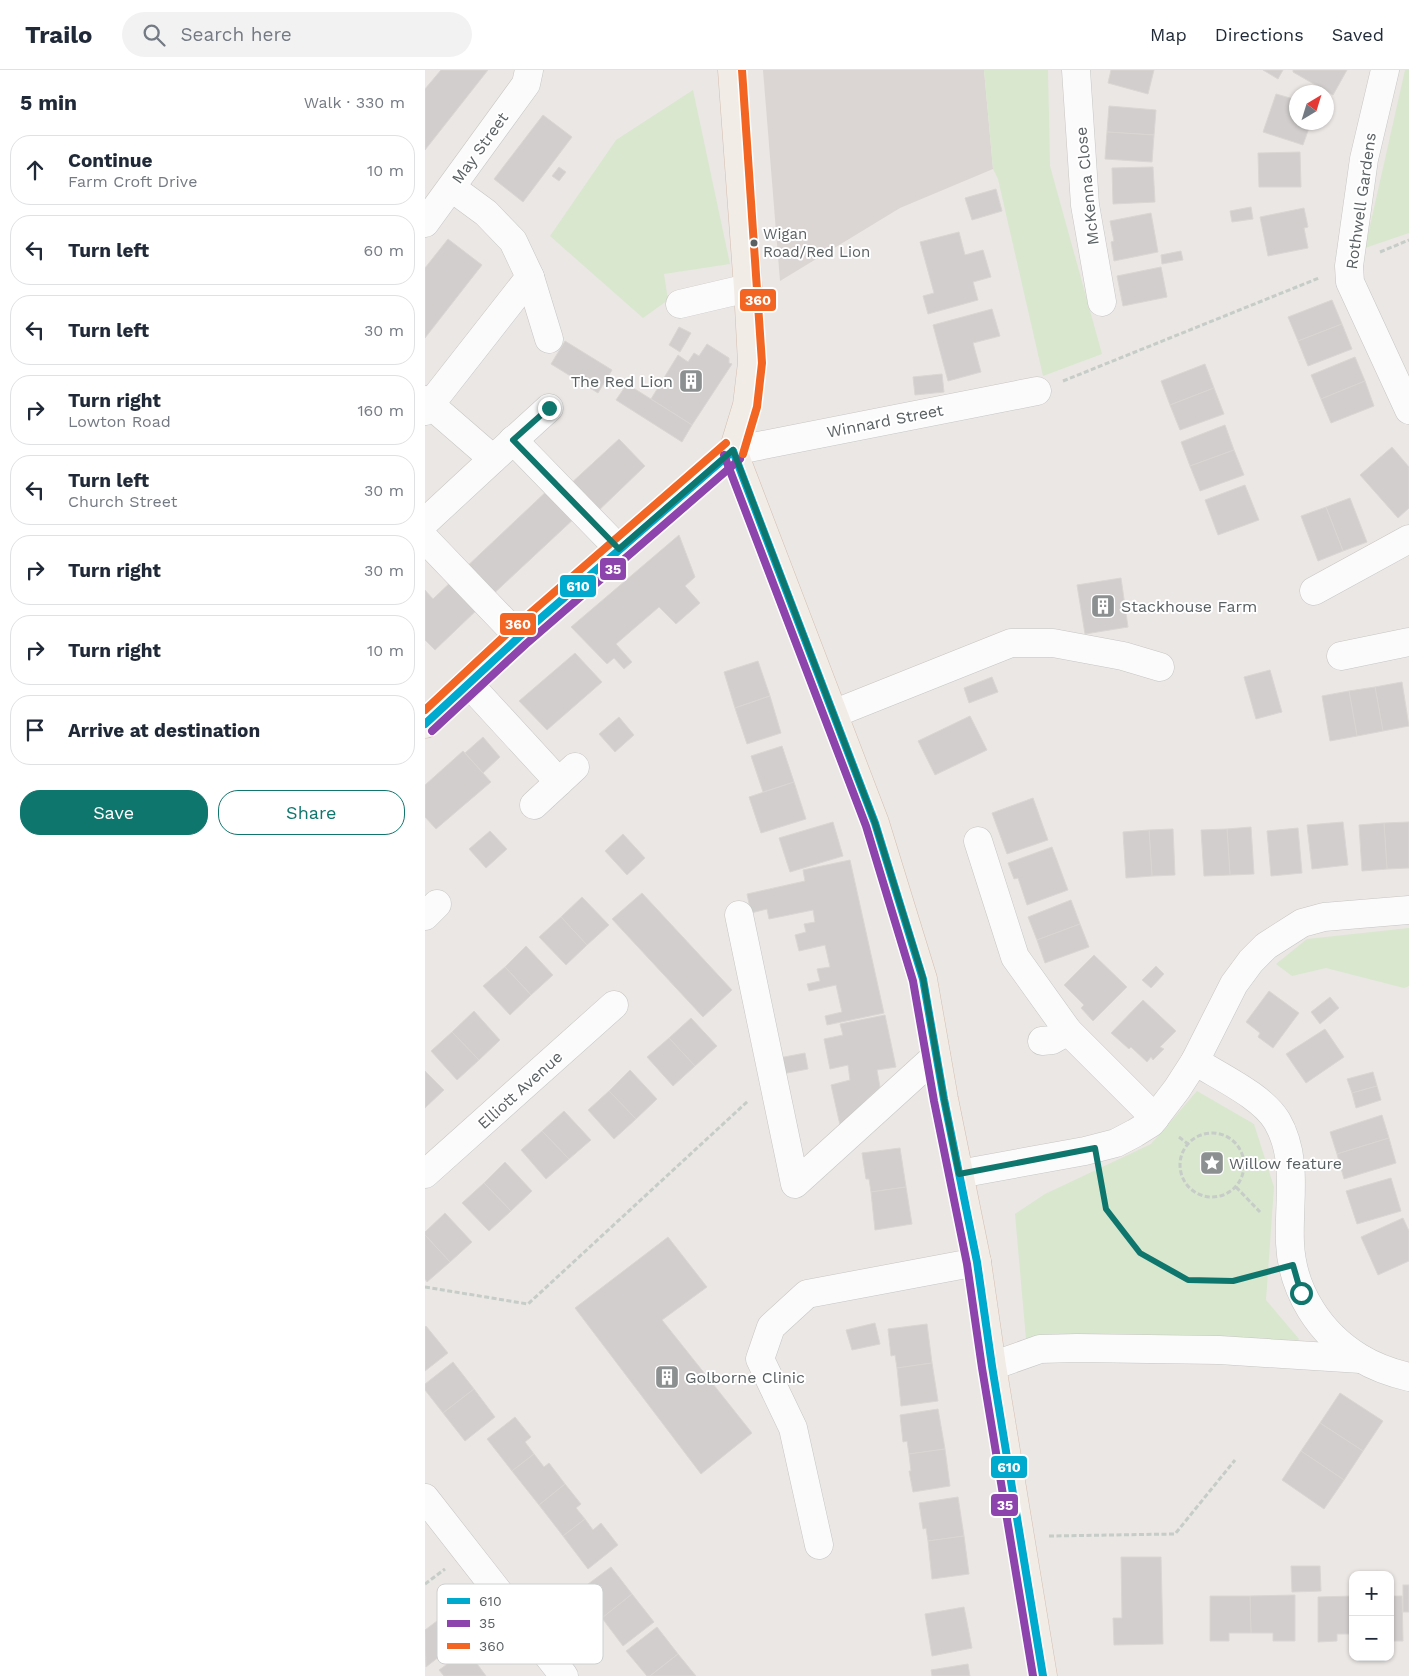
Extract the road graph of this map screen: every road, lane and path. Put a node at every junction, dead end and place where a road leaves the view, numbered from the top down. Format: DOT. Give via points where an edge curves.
graph roads {
  1 [pos="529,70"];
  2 [pos="732,70"];
  3 [pos="1077,70"];
  4 [pos="1385,70"];
  5 [pos="452,188"];
  6 [pos="425,223"];
  7 [pos="1409,240"];
  8 [pos="1349,266"];
  9 [pos="530,277"];
  10 [pos="748,288"];
  11 [pos="1102,302"];
  12 [pos="680,304"];
  13 [pos="549,338"];
  14 [pos="1037,391"];
  15 [pos="427,405"];
  16 [pos="549,408"];
  17 [pos="1409,410"];
  18 [pos="513,440"];
  19 [pos="733,450"];
  20 [pos="493,459"];
  21 [pos="425,522"];
  22 [pos="425,539"];
  23 [pos="1409,539"];
  24 [pos="619,549"];
  25 [pos="1314,591"];
  26 [pos="519,637"];
  27 [pos="1409,642"];
  28 [pos="1341,656"];
  29 [pos="1160,667"];
  30 [pos="468,683"];
  31 [pos="833,714"];
  32 [pos="425,724"];
  33 [pos="534,805"];
  34 [pos="978,841"];
  35 [pos="1409,910"];
  36 [pos="739,915"];
  37 [pos="614,1005"];
  38 [pos="1068,1031"];
  39 [pos="1042,1041"];
  40 [pos="936,1056"];
  41 [pos="1195,1061"];
  42 [pos="773,1078"];
  43 [pos="1155,1118"];
  44 [pos="1191,1140"];
  45 [pos="1095,1148"];
  46 [pos="425,1174"];
  47 [pos="959,1174"];
  48 [pos="977,1262"];
  49 [pos="1293,1265"];
  50 [pos="425,1287"];
  51 [pos="1361,1359"];
  52 [pos="992,1366"];
  53 [pos="1409,1377"];
  54 [pos="1235,1460"];
  55 [pos="425,1498"];
  56 [pos="1020,1536"];
  57 [pos="819,1545"];
  58 [pos="492,1584"];
  59 [pos="555,1664"];
  60 [pos="564,1676"];
  61 [pos="1043,1676"];
  1 -- 5 [label="street, May Street" via="526,84"];
  2 -- 10 [label="main road"];
  3 -- 11 [label="street, McKenna Close" via="1085,205"];
  4 -- 8 [label="street, Rothwell Gardens" via="1364,159"];
  5 -- 6 [label="street, May Street"];
  5 -- 9 [label="street" via="486,213 513,241"];
  7 -- 8 [label="path"];
  8 -- 14 [label="path"];
  8 -- 17 [label="street, Rothwell Gardens" via="1350,282"];
  9 -- 13 [label="street"];
  9 -- 15 [label="street"];
  10 -- 12 [label="street"];
  10 -- 19 [label="main road" via="750,386"];
  14 -- 19 [label="street, Winnard Street"];
  15 -- 20 [label="street"];
  16 -- 18 [label="street"];
  18 -- 20 [label="street"];
  18 -- 24 [label="street"];
  19 -- 24 [label="main road"];
  19 -- 31 [label="main road"];
  20 -- 21 [label="street"];
  22 -- 26 [label="street"];
  23 -- 25 [label="street"];
  24 -- 26 [label="main road"];
  26 -- 30 [label="main road"];
  27 -- 28 [label="street"];
  29 -- 31 [label="street" via="1123,656 1053,643 1011,643"];
  30 -- 32 [label="main road"];
  30 -- 33 [label="street" via="567,774"];
  31 -- 40 [label="main road" via="875,823 923,978"];
  34 -- 38 [label="street" via="1015,957"];
  35 -- 41 [label="street" via="1324,917 1302,923 1283,934 1251,961 1234,984"];
  36 -- 42 [label="street"];
  37 -- 46 [label="street, Elliott Avenue"];
  38 -- 39 [label="street" via="1052,1040"];
  38 -- 43 [label="street"];
  40 -- 42 [label="street" via="795,1184"];
  40 -- 47 [label="main road"];
  41 -- 43 [label="street"];
  41 -- 49 [label="street" via="1261,1102 1277,1120 1287,1141 1291,1161 1290,1244"];
  42 -- 50 [label="path" via="528,1304"];
  43 -- 45 [label="street" via="1129,1136"];
  44 -- 44 [label="path" via="1213,1133 1234,1142 1244,1163 1242,1178 1236,1187 1223,1195 1207,1198 1188,1188 1179,1168 1184,1148"];
  45 -- 47 [label="street"];
  45 -- 49 [label="path" via="1106,1209 1140,1253 1188,1280 1233,1281"];
  47 -- 48 [label="main road"];
  48 -- 52 [label="main road"];
  48 -- 57 [label="street" via="807,1294 771,1327 760,1358 793,1428"];
  49 -- 51 [label="street" via="1301,1293 1313,1314 1327,1332"];
  51 -- 52 [label="street" via="1219,1350 1077,1348 1040,1349"];
  51 -- 53 [label="street"];
  52 -- 56 [label="main road"];
  54 -- 56 [label="path" via="1175,1534"];
  55 -- 58 [label="street"];
  56 -- 61 [label="main road"];
  59 -- 60 [label="street"];
}
